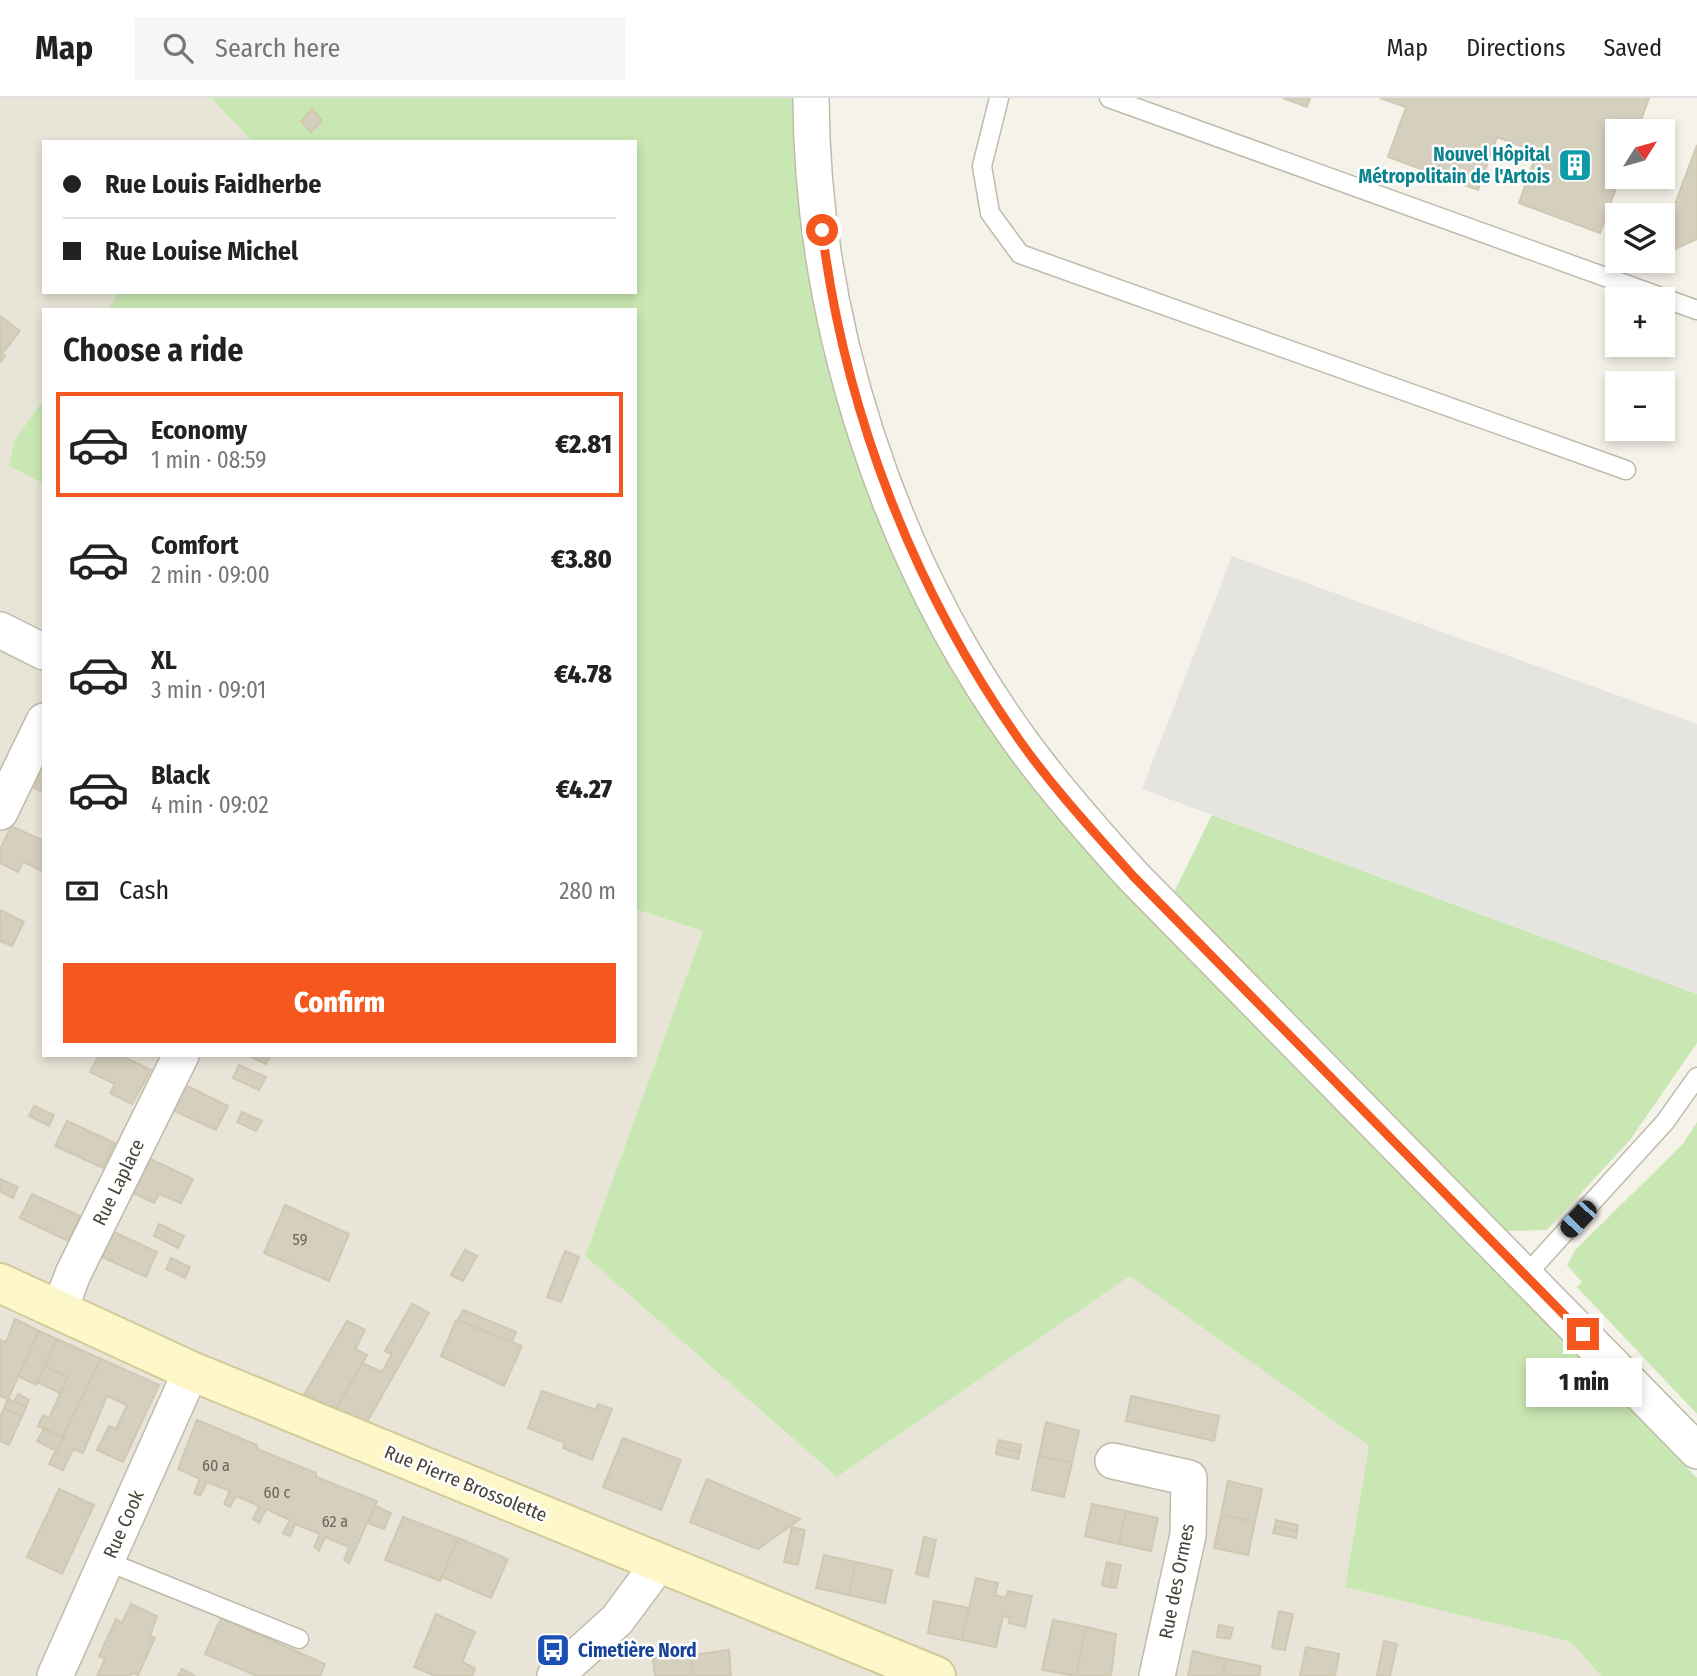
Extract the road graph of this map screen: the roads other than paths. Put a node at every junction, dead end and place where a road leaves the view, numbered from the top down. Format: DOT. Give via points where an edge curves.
graph roads {
  1 [pos="811,98"];
  2 [pos="999,98"];
  3 [pos="1109,98"];
  4 [pos="1697,310"];
  5 [pos="1626,470"];
  6 [pos="0,630"];
  7 [pos="42,651"];
  8 [pos="42,725"];
  9 [pos="0,812"];
  10 [pos="180,1057"];
  11 [pos="1697,1077"];
  12 [pos="1526,1275"];
  13 [pos="0,1283"];
  14 [pos="59,1311"];
  15 [pos="191,1371"];
  16 [pos="1697,1451"];
  17 [pos="1113,1461"];
  18 [pos="106,1561"];
  19 [pos="660,1562"];
  20 [pos="299,1639"];
  21 [pos="55,1676"];
  22 [pos="555,1676"];
  23 [pos="936,1676"];
  24 [pos="1157,1676"];
  1 -- 12 [label="street" via="811,147 829,286 851,383 876,469 966,657 1020,741 1133,876"];
  2 -- 5 [label="lane" via="982,166 990,213 1020,254"];
  3 -- 4 [label="lane"];
  6 -- 7 [label="street"];
  8 -- 9 [label="street"];
  10 -- 14 [label="street, Rue Laplace"];
  11 -- 12 [label="lane" via="1665,1122"];
  12 -- 16 [label="street"];
  13 -- 14 [label="street, Rue Pierre Brossolette"];
  14 -- 15 [label="street, Rue Pierre Brossolette"];
  15 -- 18 [label="street, Rue Cook"];
  15 -- 19 [label="street, Rue Pierre Brossolette"];
  17 -- 24 [label="street, Rue des Ormes" via="1189,1478 1188,1535"];
  18 -- 20 [label="lane"];
  18 -- 21 [label="street, Rue Cook"];
  19 -- 22 [label="street" via="617,1620"];
  19 -- 23 [label="street, Rue Pierre Brossolette"];
}
